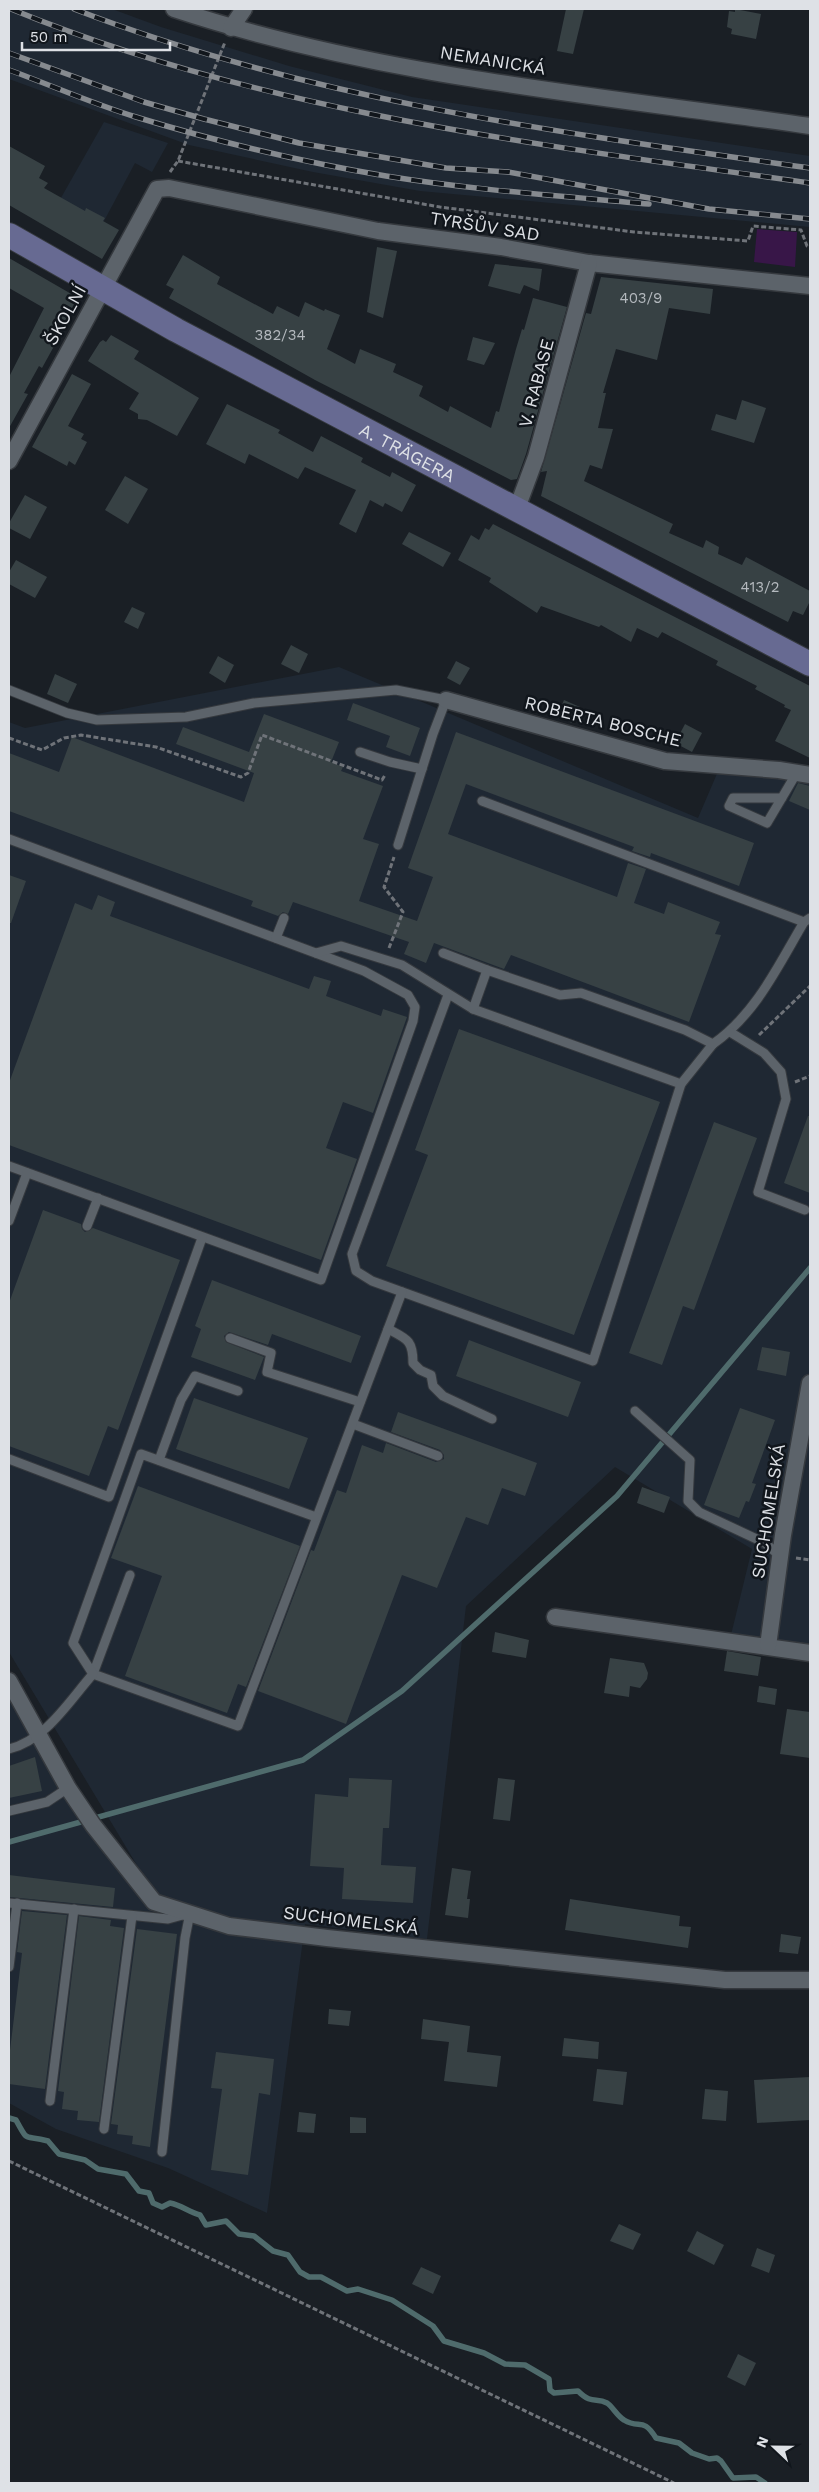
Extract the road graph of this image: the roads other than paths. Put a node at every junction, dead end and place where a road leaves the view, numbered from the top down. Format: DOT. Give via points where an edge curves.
graph roads {
  1 [pos="174,9"];
  2 [pos="244,9"];
  3 [pos="231,28"];
  4 [pos="810,126"];
  5 [pos="157,189"];
  6 [pos="9,236"];
  7 [pos="589,263"];
  8 [pos="810,286"];
  9 [pos="102,290"];
  10 [pos="9,460"];
  11 [pos="516,511"];
  12 [pos="810,664"];
  13 [pos="9,690"];
  14 [pos="446,700"];
  15 [pos="360,752"];
  16 [pos="422,769"];
  17 [pos="807,776"];
  18 [pos="782,798"];
  19 [pos="482,802"];
  20 [pos="9,839"];
  21 [pos="398,845"];
  22 [pos="284,918"];
  23 [pos="807,920"];
  24 [pos="276,938"];
  25 [pos="316,953"];
  26 [pos="443,953"];
  27 [pos="487,970"];
  28 [pos="448,995"];
  29 [pos="473,1009"];
  30 [pos="730,1032"];
  31 [pos="713,1044"];
  32 [pos="682,1084"];
  33 [pos="9,1166"];
  34 [pos="26,1173"];
  35 [pos="98,1198"];
  36 [pos="805,1210"];
  37 [pos="9,1221"];
  38 [pos="87,1226"];
  39 [pos="202,1238"];
  40 [pos="402,1292"];
  41 [pos="388,1329"];
  42 [pos="230,1338"];
  43 [pos="810,1383"];
  44 [pos="238,1391"];
  45 [pos="360,1402"];
  46 [pos="635,1411"];
  47 [pos="492,1419"];
  48 [pos="353,1424"];
  49 [pos="438,1456"];
  50 [pos="9,1459"];
  51 [pos="159,1460"];
  52 [pos="316,1517"];
  53 [pos="780,1556"];
  54 [pos="130,1575"];
  55 [pos="555,1617"];
  56 [pos="768,1646"];
  57 [pos="810,1653"];
  58 [pos="93,1674"];
  59 [pos="9,1682"];
  60 [pos="39,1736"];
  61 [pos="9,1749"];
  62 [pos="68,1788"];
  63 [pos="9,1811"];
  64 [pos="13,1903"];
  65 [pos="74,1909"];
  66 [pos="190,1913"];
  67 [pos="132,1916"];
  68 [pos="9,1967"];
  69 [pos="810,1980"];
  70 [pos="50,2101"];
  71 [pos="104,2129"];
  72 [pos="162,2152"];
  1 -- 3 [label="street, NEMANICKÁ"];
  2 -- 3 [label="street"];
  3 -- 4 [label="street, NEMANICKÁ" via="295,45 500,83"];
  5 -- 7 [label="street, TYRŠŮV SAD" via="169,188 378,231"];
  5 -- 9 [label="street, ŠKOLNÍ"];
  6 -- 9 [label="street, A. TRÄGERA"];
  7 -- 8 [label="street, TYRŠŮV SAD"];
  7 -- 11 [label="street, V. RABASE" via="536,457"];
  9 -- 10 [label="street, ŠKOLNÍ"];
  9 -- 11 [label="street, A. TRÄGERA"];
  11 -- 12 [label="street, A. TRÄGERA"];
  13 -- 14 [label="lane" via="67,713 97,720 186,717 254,703 396,690"];
  14 -- 16 [label="lane"];
  14 -- 17 [label="street, ROBERTA BOSCHE" via="665,761 779,770"];
  15 -- 16 [label="lane"];
  16 -- 21 [label="lane"];
  17 -- 18 [label="lane"];
  18 -- 18 [label="lane" via="767,823 728,806 733,798"];
  19 -- 23 [label="lane"];
  20 -- 24 [label="lane"];
  22 -- 24 [label="lane"];
  23 -- 30 [label="lane" via="753,1008"];
  24 -- 25 [label="lane"];
  25 -- 28 [label="lane" via="341,946 385,959 402,965"];
  25 -- 39 [label="lane" via="364,971 408,995 414,1007 413,1021 321,1280"];
  26 -- 27 [label="lane"];
  27 -- 29 [label="lane"];
  27 -- 31 [label="lane" via="560,995 581,993 685,1030"];
  28 -- 29 [label="lane"];
  28 -- 40 [label="lane" via="352,1254 356,1271"];
  29 -- 32 [label="lane"];
  30 -- 31 [label="lane"];
  30 -- 36 [label="lane" via="764,1053 781,1072 786,1099 758,1192"];
  31 -- 32 [label="lane"];
  32 -- 40 [label="lane" via="592,1360"];
  33 -- 34 [label="lane"];
  34 -- 35 [label="lane"];
  34 -- 37 [label="lane"];
  35 -- 38 [label="lane"];
  35 -- 39 [label="lane"];
  39 -- 50 [label="lane" via="109,1497"];
  40 -- 41 [label="lane"];
  41 -- 45 [label="lane"];
  41 -- 47 [label="lane" via="406,1338 413,1347 413,1363 431,1374 433,1386 443,1396"];
  42 -- 45 [label="lane" via="271,1353 267,1372"];
  43 -- 53 [label="street, SUCHOMELSKÁ"];
  44 -- 51 [label="lane" via="195,1376"];
  45 -- 48 [label="lane"];
  46 -- 53 [label="lane" via="690,1460 688,1501 699,1512 765,1542"];
  48 -- 49 [label="lane"];
  48 -- 52 [label="lane"];
  51 -- 52 [label="lane"];
  51 -- 58 [label="lane" via="141,1454 73,1642"];
  52 -- 58 [label="lane" via="238,1726"];
  53 -- 56 [label="street, SUCHOMELSKÁ"];
  54 -- 58 [label="lane"];
  55 -- 56 [label="street"];
  56 -- 57 [label="street"];
  58 -- 60 [label="lane"];
  59 -- 60 [label="street, SUCHOMELSKÁ"];
  60 -- 61 [label="lane"];
  60 -- 62 [label="street, SUCHOMELSKÁ"];
  62 -- 63 [label="lane" via="47,1802"];
  62 -- 66 [label="street, SUCHOMELSKÁ" via="154,1902"];
  64 -- 65 [label="lane"];
  64 -- 68 [label="lane"];
  65 -- 67 [label="lane"];
  65 -- 70 [label="lane"];
  66 -- 67 [label="lane" via="168,1920"];
  66 -- 69 [label="street, SUCHOMELSKÁ" via="229,1926 574,1965 725,1980"];
  66 -- 72 [label="lane"];
  67 -- 71 [label="lane"];
}
